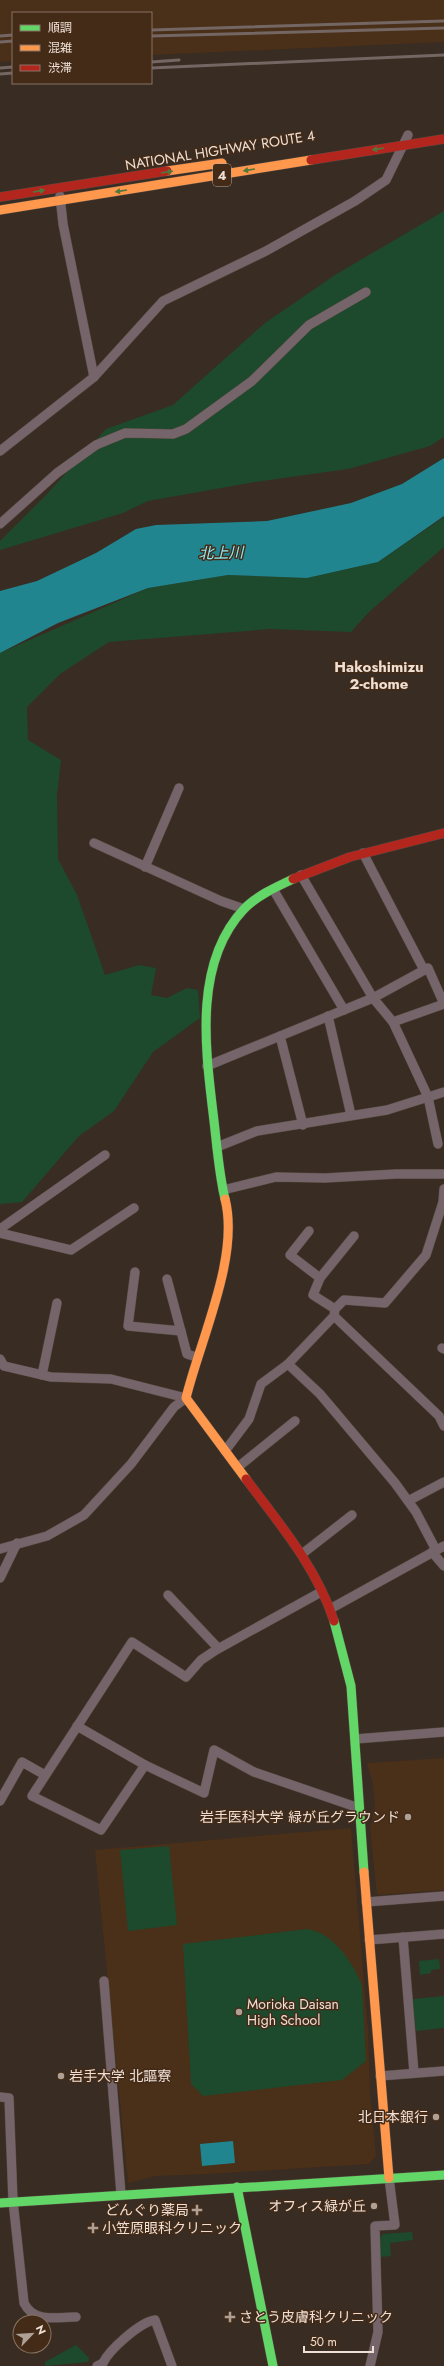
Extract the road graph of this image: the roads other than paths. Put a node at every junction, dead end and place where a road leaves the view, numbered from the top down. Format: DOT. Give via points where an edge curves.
graph roads {
  1 [pos="444,130"];
  2 [pos="408,135"];
  3 [pos="444,139"];
  4 [pos="346,144"];
  5 [pos="404,145"];
  6 [pos="230,162"];
  7 [pos="59,188"];
  8 [pos="0,197"];
  9 [pos="60,201"];
  10 [pos="0,210"];
  11 [pos="366,292"];
  12 [pos="94,377"];
  13 [pos="0,450"];
  14 [pos="0,524"];
  15 [pos="179,788"];
  16 [pos="444,833"];
  17 [pos="94,843"];
  18 [pos="364,853"];
  19 [pos="145,867"];
  20 [pos="301,875"];
  21 [pos="273,889"];
  22 [pos="244,909"];
  23 [pos="424,970"];
  24 [pos="373,998"];
  25 [pos="444,1004"];
  26 [pos="344,1010"];
  27 [pos="328,1016"];
  28 [pos="393,1022"];
  29 [pos="280,1036"];
  30 [pos="207,1066"];
  31 [pos="444,1092"];
  32 [pos="428,1098"];
  33 [pos="351,1115"];
  34 [pos="303,1125"];
  35 [pos="438,1144"];
  36 [pos="217,1147"];
  37 [pos="106,1155"];
  38 [pos="444,1174"];
  39 [pos="444,1189"];
  40 [pos="223,1190"];
  41 [pos="134,1208"];
  42 [pos="0,1229"];
  43 [pos="309,1231"];
  44 [pos="0,1233"];
  45 [pos="354,1236"];
  46 [pos="135,1272"];
  47 [pos="320,1278"];
  48 [pos="166,1279"];
  49 [pos="57,1303"];
  50 [pos="334,1312"];
  51 [pos="181,1331"];
  52 [pos="196,1357"];
  53 [pos="0,1359"];
  54 [pos="288,1364"];
  55 [pos="42,1375"];
  56 [pos="186,1398"];
  57 [pos="295,1421"];
  58 [pos="444,1426"];
  59 [pos="225,1452"];
  60 [pos="238,1467"];
  61 [pos="444,1482"];
  62 [pos="408,1501"];
  63 [pos="352,1515"];
  64 [pos="18,1543"];
  65 [pos="0,1549"];
  66 [pos="437,1550"];
  67 [pos="302,1554"];
  68 [pos="444,1566"];
  69 [pos="0,1578"];
  70 [pos="321,1592"];
  71 [pos="168,1595"];
  72 [pos="330,1609"];
  73 [pos="218,1648"];
  74 [pos="77,1726"];
  75 [pos="444,1732"];
  76 [pos="355,1739"];
  77 [pos="145,1765"];
  78 [pos="45,1775"];
  79 [pos="0,1801"];
  80 [pos="359,1808"];
  81 [pos="444,1896"];
  82 [pos="366,1902"];
  83 [pos="444,1934"];
  84 [pos="403,1937"];
  85 [pos="369,1940"];
  86 [pos="104,1981"];
  87 [pos="444,2071"];
  88 [pos="414,2073"];
  89 [pos="380,2076"];
  90 [pos="0,2097"];
  91 [pos="444,2175"];
  92 [pos="389,2178"];
  93 [pos="237,2187"];
  94 [pos="121,2194"];
  95 [pos="13,2201"];
  96 [pos="0,2202"];
  97 [pos="76,2317"];
  98 [pos="102,2365"];
  99 [pos="172,2366"];
  100 [pos="273,2366"];
  101 [pos="370,2366"];
  1 -- 2 [label="main road"];
  2 -- 4 [label="main road"];
  2 -- 5 [label="street"];
  3 -- 5 [label="main road, NATIONAL HIGHWAY ROUTE 4 / 4"];
  5 -- 9 [label="main road, NATIONAL HIGHWAY ROUTE 4 / 4, one-way"];
  5 -- 12 [label="street" via="386,180 355,201 260,254 163,301"];
  7 -- 6 [label="main road, NATIONAL HIGHWAY ROUTE 4 / 4, one-way"];
  8 -- 7 [label="main road, NATIONAL HIGHWAY ROUTE 4 / 4, one-way"];
  7 -- 9 [label="street"];
  9 -- 10 [label="main road, NATIONAL HIGHWAY ROUTE 4 / 4"];
  9 -- 12 [label="street"];
  11 -- 14 [label="street" via="309,325 252,381 186,429 173,434 125,434 96,445 57,473"];
  12 -- 13 [label="street"];
  15 -- 19 [label="street"];
  16 -- 18 [label="main road"];
  17 -- 19 [label="street"];
  18 -- 20 [label="main road"];
  18 -- 23 [label="street"];
  19 -- 22 [label="street" via="220,901"];
  20 -- 21 [label="main road"];
  20 -- 24 [label="street"];
  21 -- 22 [label="main road"];
  21 -- 26 [label="street"];
  22 -- 30 [label="main road" via="229,928 208,991"];
  23 -- 24 [label="street"];
  23 -- 25 [label="street" via="428,968"];
  24 -- 26 [label="street"];
  24 -- 28 [label="street"];
  25 -- 28 [label="street"];
  26 -- 27 [label="street"];
  27 -- 29 [label="street"];
  27 -- 33 [label="street"];
  28 -- 32 [label="street"];
  29 -- 30 [label="street"];
  29 -- 34 [label="street"];
  30 -- 36 [label="main road"];
  31 -- 32 [label="street"];
  32 -- 33 [label="street" via="387,1110"];
  32 -- 35 [label="street"];
  33 -- 34 [label="street"];
  34 -- 36 [label="street" via="257,1131"];
  36 -- 40 [label="main road"];
  37 -- 42 [label="street"];
  38 -- 40 [label="street" via="276,1177"];
  39 -- 50 [label="street" via="443,1202 426,1254 385,1303 344,1300"];
  40 -- 52 [label="main road" via="230,1221 226,1259 218,1295"];
  41 -- 44 [label="street" via="71,1250"];
  43 -- 47 [label="street" via="290,1255"];
  45 -- 47 [label="street"];
  46 -- 51 [label="street" via="128,1326"];
  47 -- 50 [label="street" via="313,1295"];
  48 -- 51 [label="street"];
  49 -- 55 [label="street"];
  50 -- 54 [label="street"];
  50 -- 58 [label="street" via="439,1416"];
  51 -- 52 [label="street" via="187,1354"];
  52 -- 56 [label="main road"];
  53 -- 55 [label="street" via="4,1366"];
  54 -- 59 [label="street" via="261,1384 249,1419"];
  54 -- 62 [label="street" via="320,1394"];
  55 -- 56 [label="street" via="111,1379"];
  56 -- 59 [label="main road"];
  56 -- 64 [label="street" via="174,1407 131,1464 84,1515 47,1536"];
  57 -- 60 [label="street"];
  59 -- 60 [label="main road"];
  60 -- 67 [label="main road"];
  61 -- 62 [label="street"];
  62 -- 66 [label="street"];
  63 -- 67 [label="street"];
  64 -- 65 [label="street"];
  64 -- 69 [label="street"];
  66 -- 68 [label="street"];
  66 -- 72 [label="street"];
  67 -- 70 [label="main road"];
  70 -- 72 [label="main road"];
  70 -- 73 [label="street"];
  71 -- 73 [label="street"];
  72 -- 76 [label="main road" via="351,1686"];
  73 -- 74 [label="street" via="201,1660 186,1677 132,1642"];
  74 -- 77 [label="street"];
  74 -- 78 [label="street"];
  75 -- 76 [label="street"];
  76 -- 80 [label="main road"];
  77 -- 78 [label="street" via="101,1830 32,1796"];
  77 -- 80 [label="street" via="204,1793 214,1750 254,1772"];
  78 -- 79 [label="street" via="22,1762"];
  80 -- 82 [label="main road"];
  81 -- 82 [label="street"];
  82 -- 85 [label="main road"];
  83 -- 84 [label="street"];
  84 -- 85 [label="street"];
  84 -- 88 [label="street"];
  85 -- 89 [label="main road"];
  86 -- 94 [label="street"];
  87 -- 88 [label="street"];
  88 -- 89 [label="street"];
  89 -- 92 [label="main road"];
  90 -- 95 [label="street" via="9,2098"];
  91 -- 92 [label="main road"];
  92 -- 93 [label="main road"];
  92 -- 101 [label="street" via="395,2225 375,2226 378,2332"];
  93 -- 94 [label="main road"];
  93 -- 100 [label="main road"];
  94 -- 95 [label="main road"];
  95 -- 96 [label="main road"];
  95 -- 97 [label="street" via="24,2303 28,2312 35,2316"];
  98 -- 99 [label="street" via="108,2354 150,2321 155,2320"];
}
